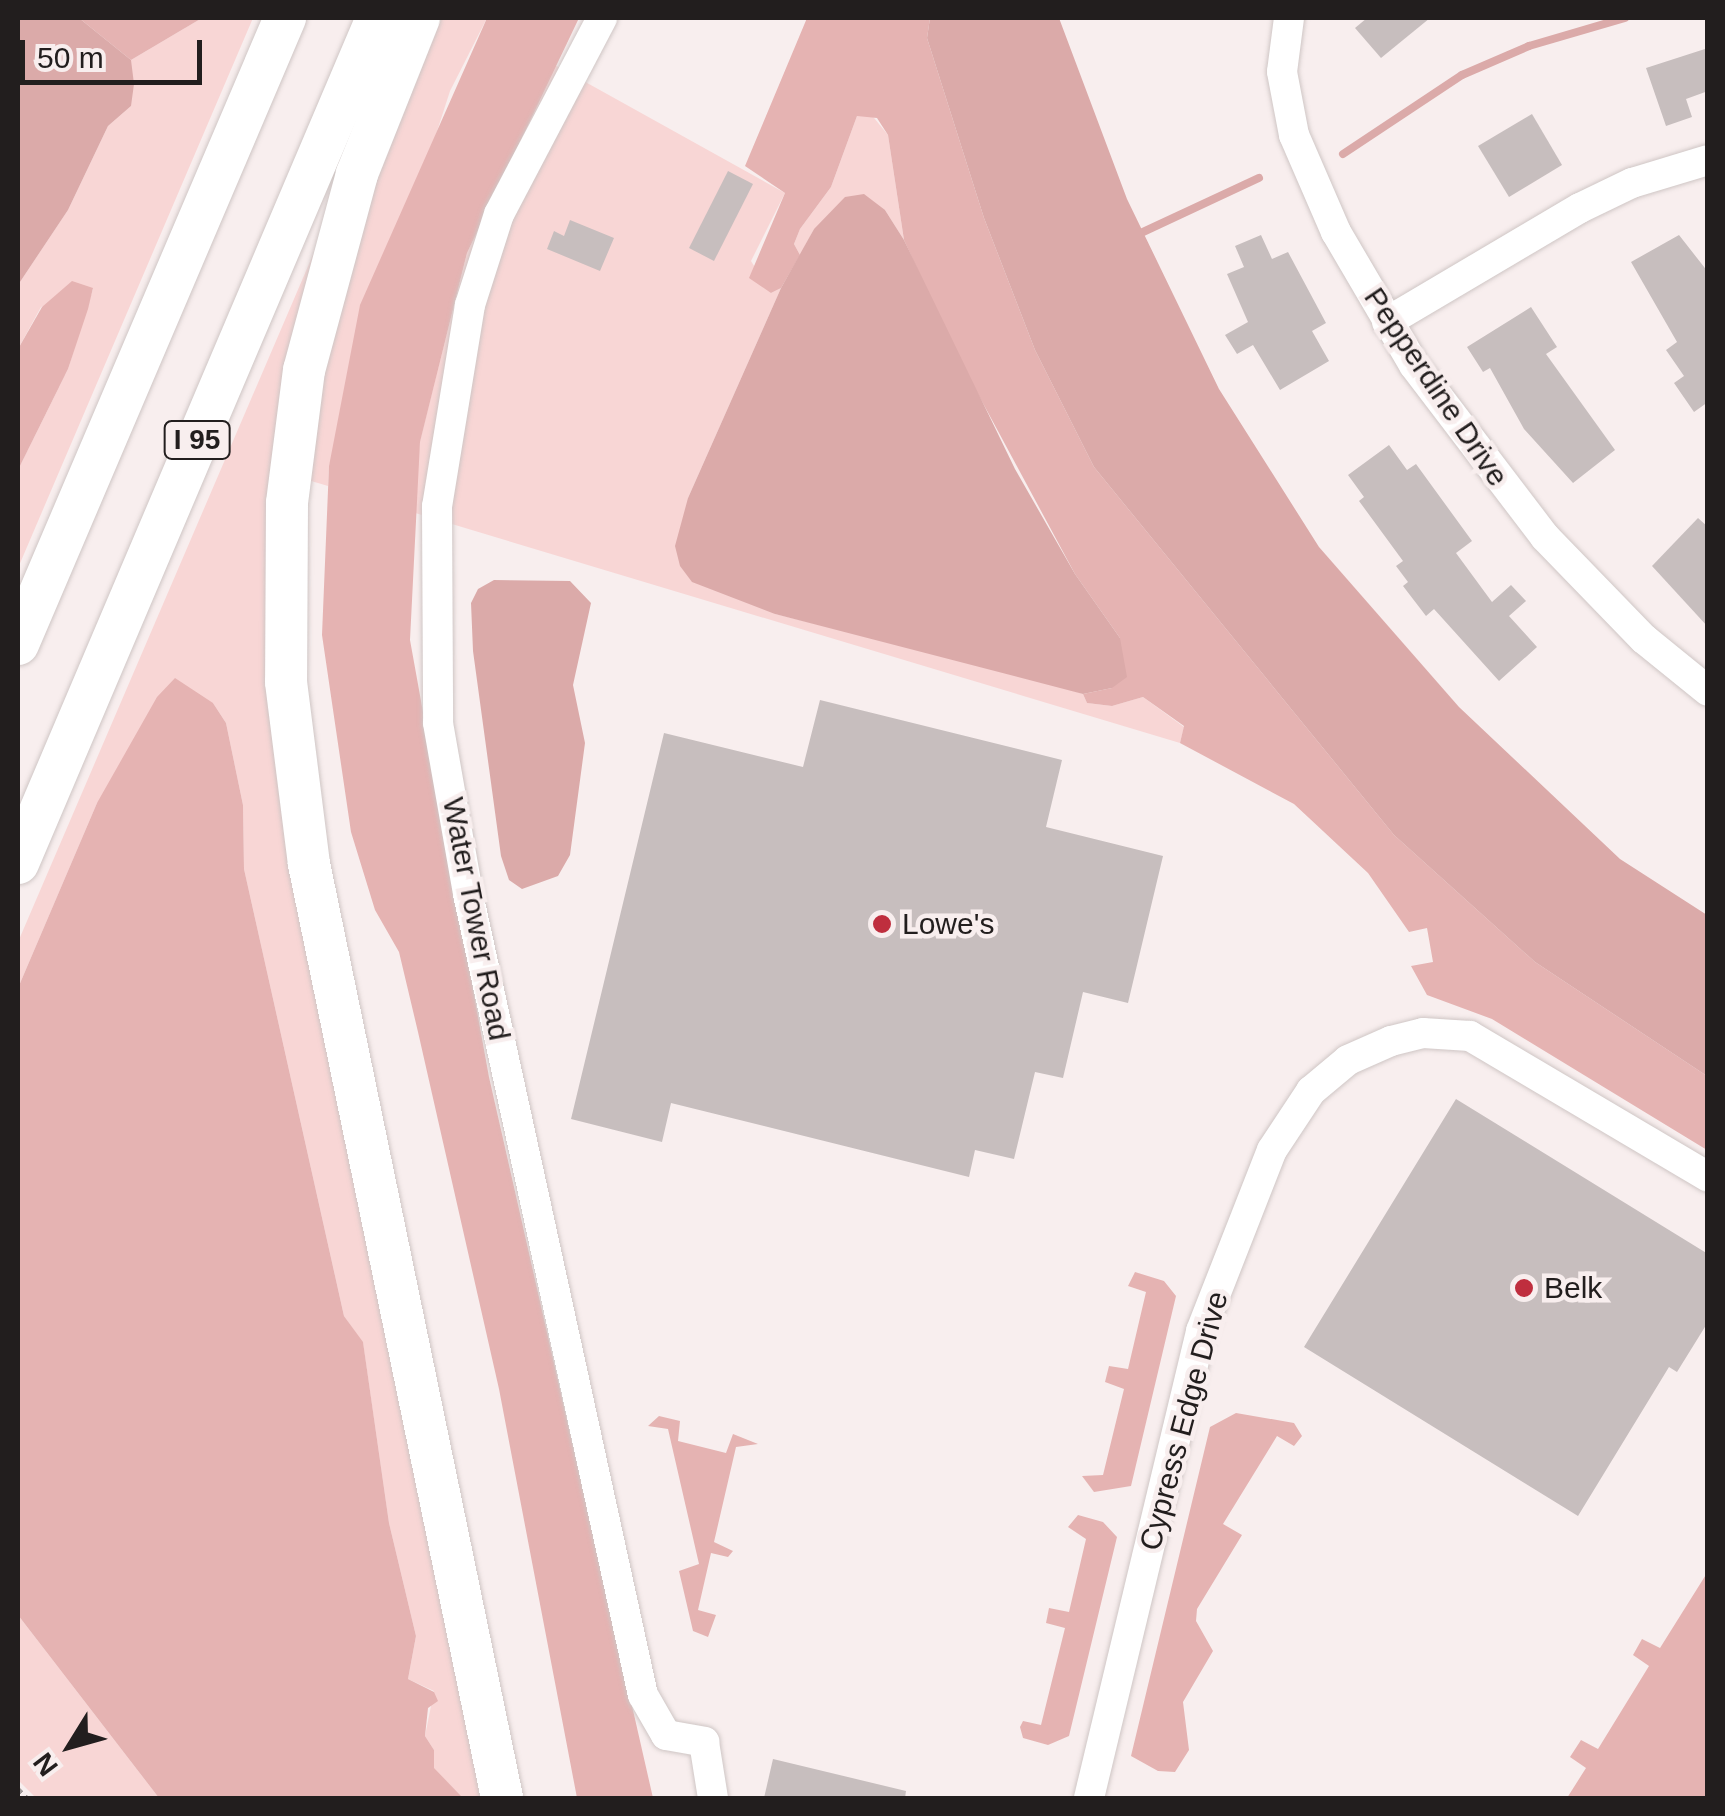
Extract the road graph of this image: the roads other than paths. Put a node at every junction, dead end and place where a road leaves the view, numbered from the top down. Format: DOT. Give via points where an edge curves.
graph roads {
  1 [pos="285,18"];
  2 [pos="377,18"];
  3 [pos="420,18"];
  4 [pos="602,18"];
  5 [pos="1289,18"];
  6 [pos="1708,160"];
  7 [pos="1388,322"];
  8 [pos="18,644"];
  9 [pos="1708,691"];
  10 [pos="18,863"];
  11 [pos="1708,1177"];
  12 [pos="502,1798"];
  13 [pos="713,1798"];
  14 [pos="1090,1798"];
  1 -- 8 [label="highway, I 95"];
  2 -- 10 [label="highway, I 95"];
  3 -- 12 [label="highway" via="346,209 304,370 287,503 286,682 316,897"];
  4 -- 13 [label="street, Water Tower Road" via="499,214 470,305 437,506 438,723 468,894 643,1695 666,1735 704,1742"];
  5 -- 7 [label="street, Pepperdine Drive" via="1282,72 1294,136 1336,232"];
  6 -- 7 [label="street" via="1632,182 1580,208"];
  7 -- 9 [label="street, Pepperdine Drive" via="1463,435 1544,537 1644,639"];
  11 -- 14 [label="street, Cypress Edge Drive" via="1470,1036 1423,1034 1392,1042 1348,1060 1310,1091 1272,1150 1201,1331"];
}
